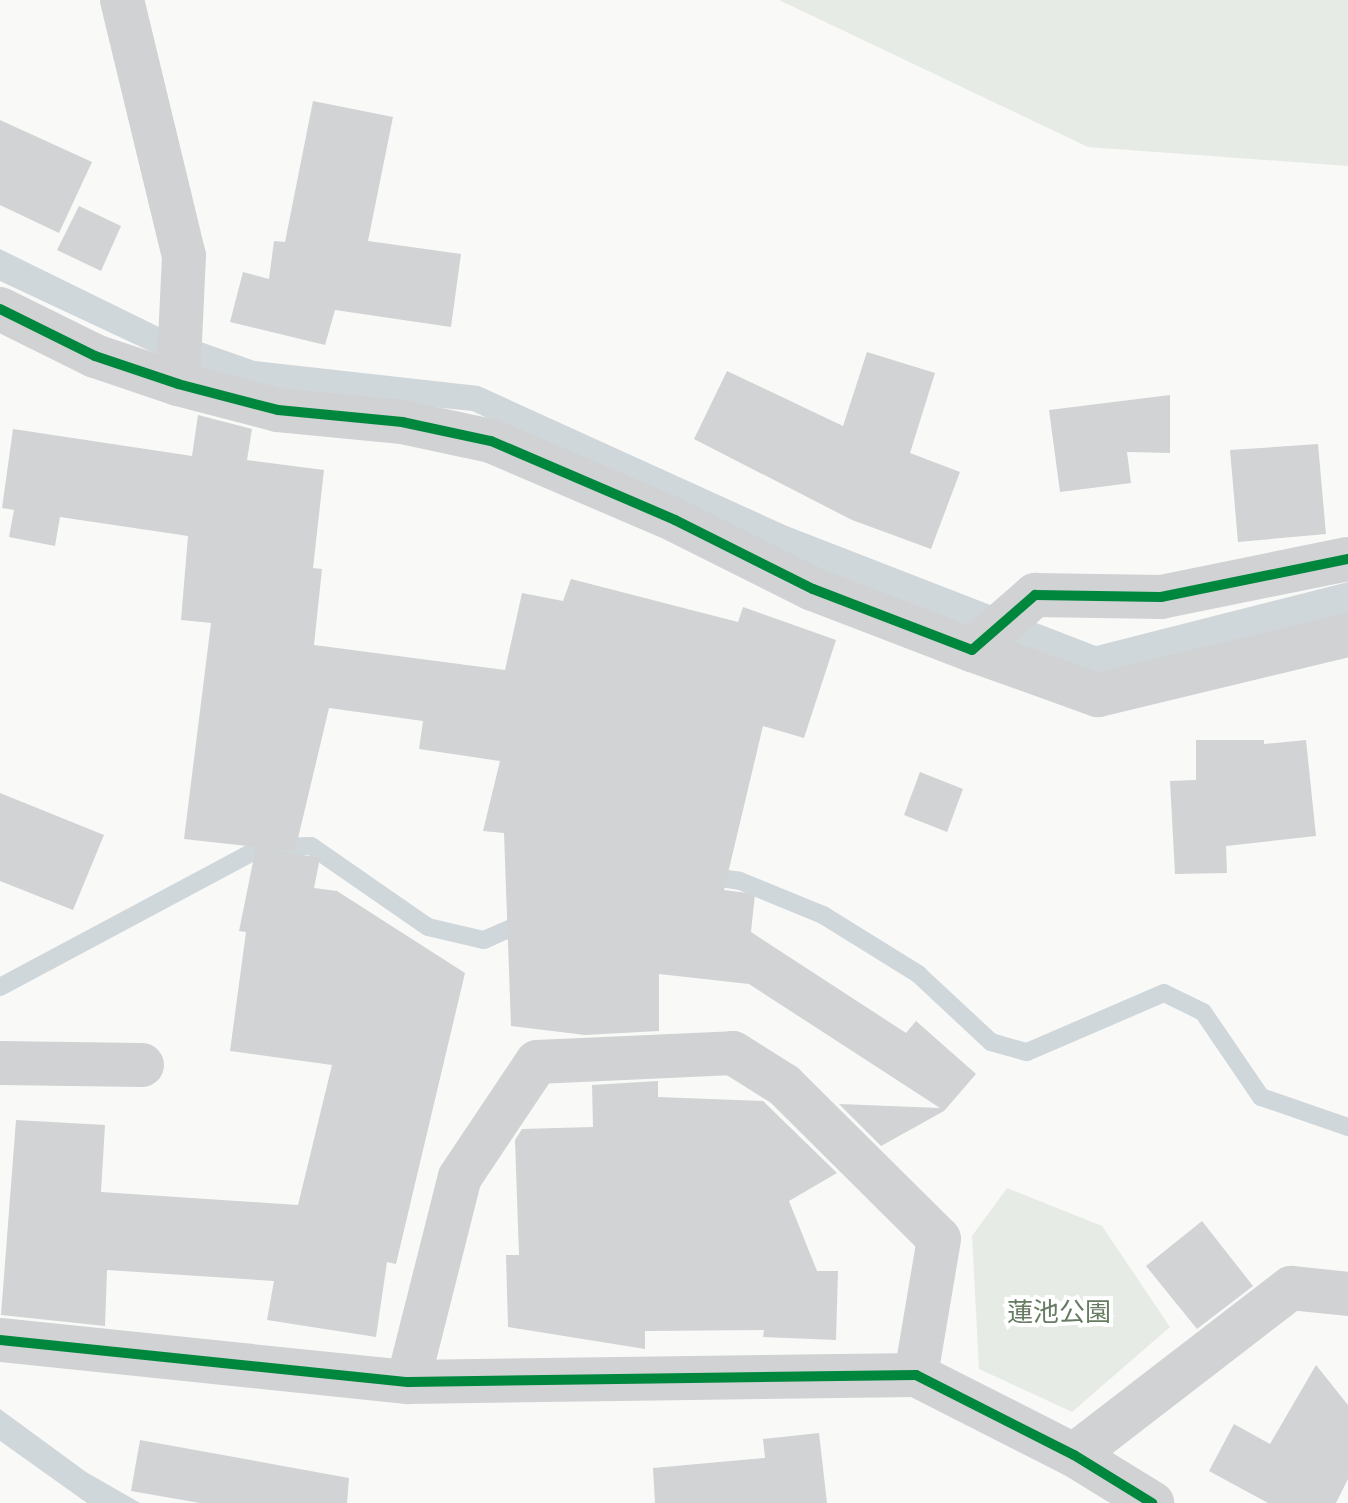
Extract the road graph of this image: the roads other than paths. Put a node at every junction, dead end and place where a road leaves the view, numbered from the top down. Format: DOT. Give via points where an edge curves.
graph roads {
  1 [pos="122,0"];
  2 [pos="0,309"];
  3 [pos="178,382"];
  4 [pos="1348,559"];
  5 [pos="1348,635"];
  6 [pos="974,648"];
  7 [pos="0,1063"];
  8 [pos="142,1065"];
  9 [pos="1348,1294"];
  10 [pos="0,1340"];
  11 [pos="916,1375"];
  12 [pos="408,1382"];
  13 [pos="1074,1455"];
  14 [pos="1152,1503"];
  1 -- 3 [label="street" via="184,256"];
  2 -- 3 [label="street" via="95,356"];
  3 -- 6 [label="street" via="278,410 402,422 491,441 647,507 813,589"];
  4 -- 6 [label="street" via="1161,597 1035,595"];
  5 -- 6 [label="street" via="1098,695"];
  7 -- 8 [label="street"];
  9 -- 13 [label="street" via="1291,1288"];
  10 -- 12 [label="street"];
  11 -- 12 [label="street"];
  11 -- 12 [label="street" via="939,1239 784,1085 733,1053 537,1062 460,1177"];
  11 -- 13 [label="street"];
  13 -- 14 [label="street"];
}
